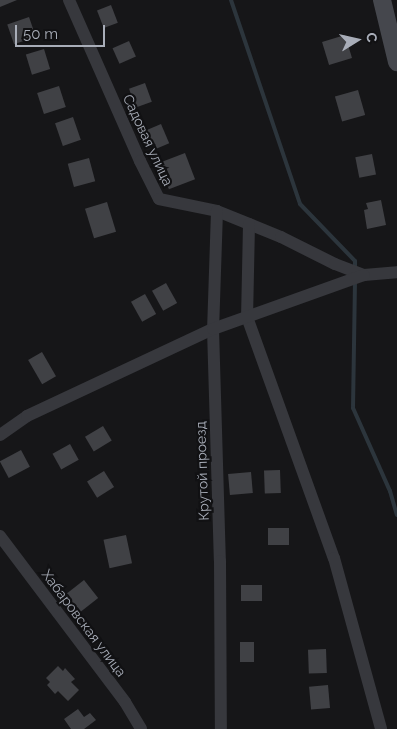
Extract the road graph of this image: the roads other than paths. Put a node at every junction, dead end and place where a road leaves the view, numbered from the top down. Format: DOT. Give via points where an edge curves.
graph roads {
  1 [pos="69,0"];
  2 [pos="382,0"];
  3 [pos="397,62"];
  4 [pos="217,211"];
  5 [pos="249,224"];
  6 [pos="397,272"];
  7 [pos="364,275"];
  8 [pos="248,317"];
  9 [pos="213,329"];
  10 [pos="0,435"];
  11 [pos="0,536"];
  12 [pos="141,729"];
  13 [pos="221,729"];
  14 [pos="381,729"];
  1 -- 4 [label="street, Садовая улица" via="159,199"];
  2 -- 3 [label="main road"];
  4 -- 5 [label="street, Садовая улица"];
  4 -- 9 [label="street, Крутой проезд"];
  5 -- 7 [label="street, Садовая улица"];
  5 -- 8 [label="street"];
  6 -- 7 [label="street, Садовая улица"];
  7 -- 8 [label="street"];
  8 -- 9 [label="street"];
  8 -- 14 [label="street" via="334,558"];
  9 -- 10 [label="street" via="27,416"];
  9 -- 13 [label="street, Крутой проезд"];
  11 -- 12 [label="street, Хабаровская улица" via="125,702"];
}
